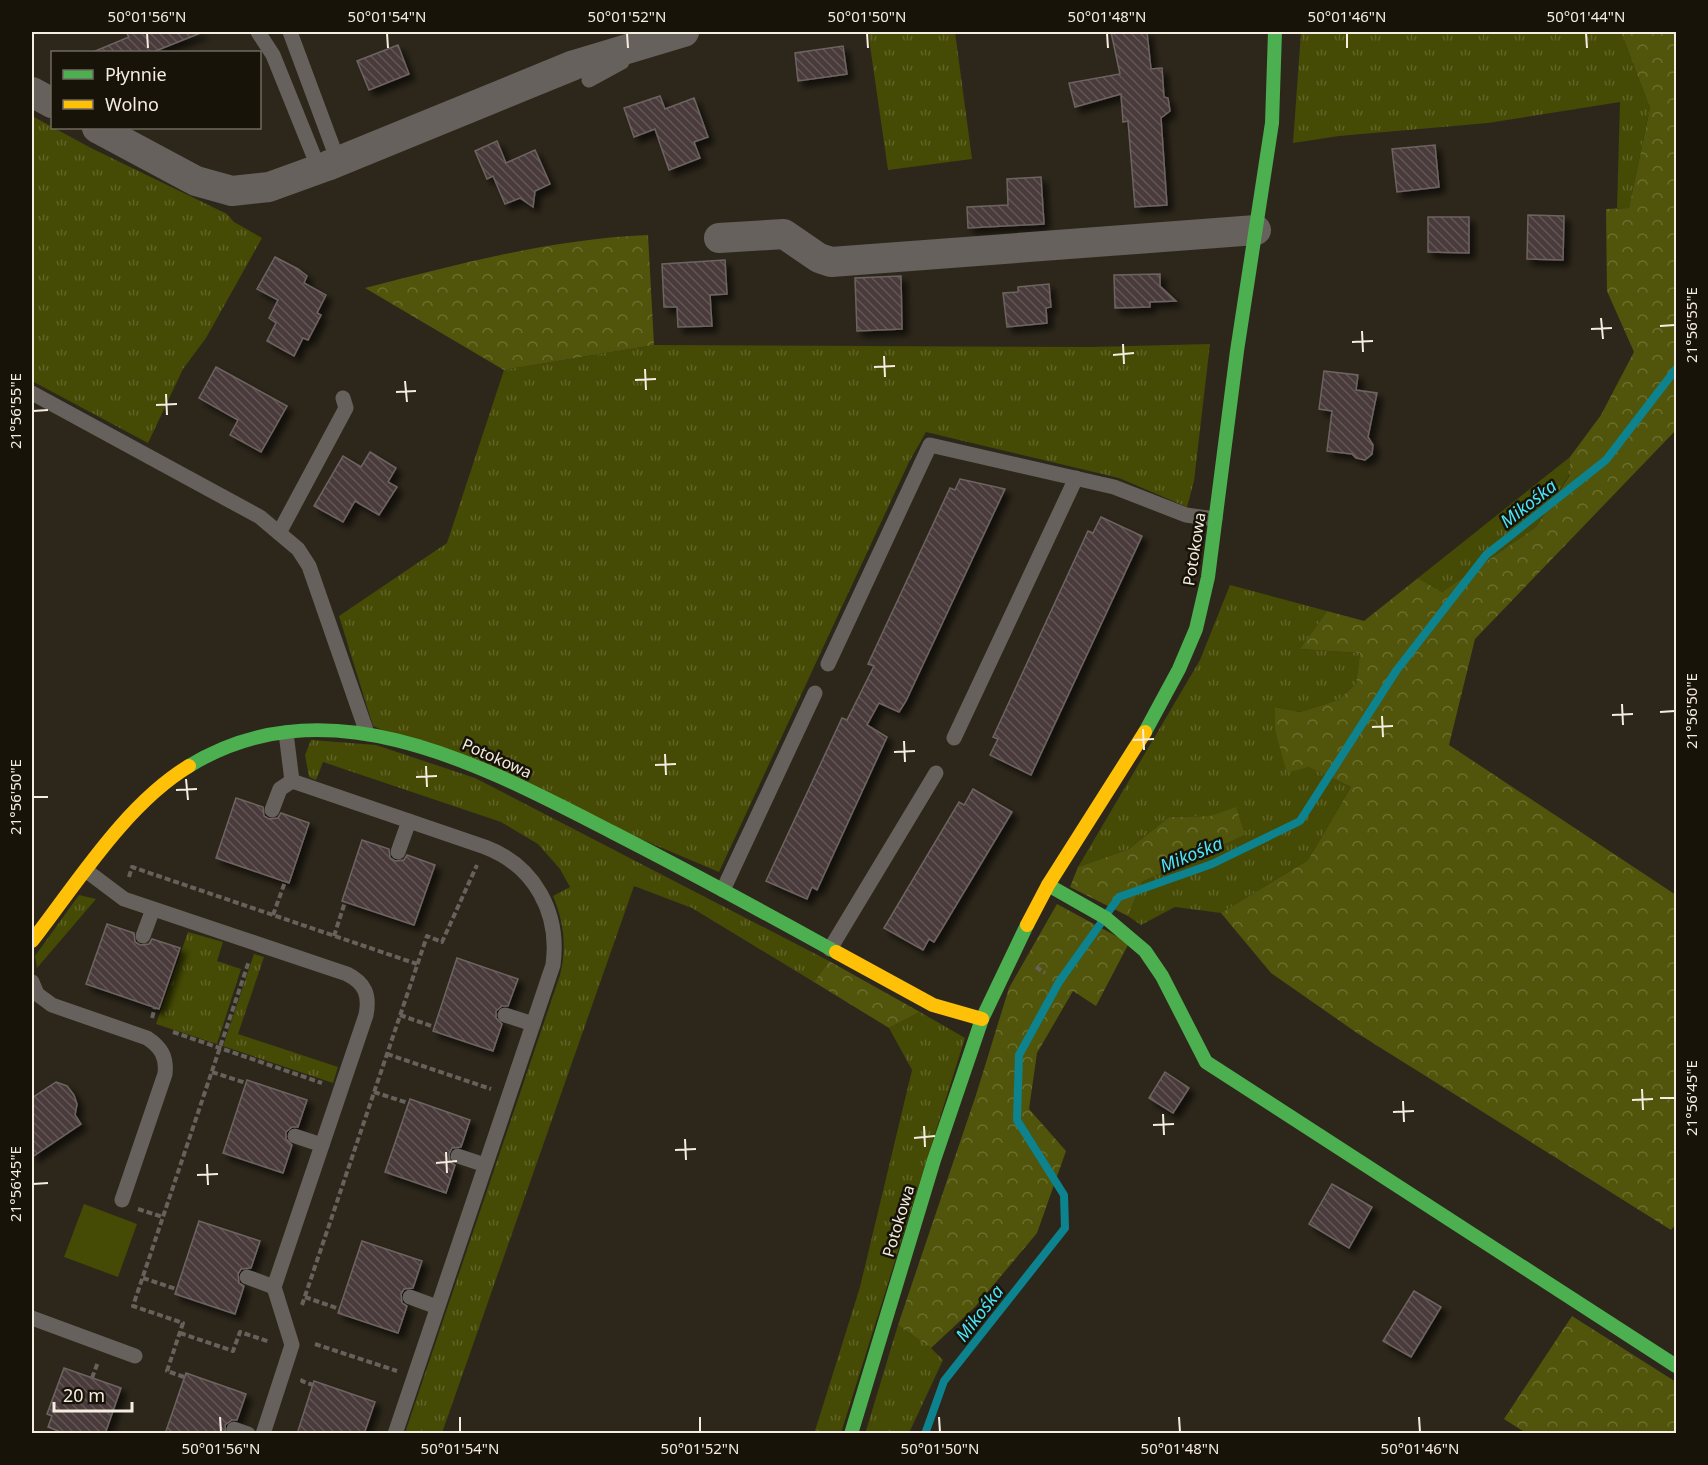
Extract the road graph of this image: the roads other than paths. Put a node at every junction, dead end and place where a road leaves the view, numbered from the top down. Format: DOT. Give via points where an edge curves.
graph roads {
  1 [pos="258,32"];
  2 [pos="290,32"];
  3 [pos="1275,32"];
  4 [pos="677,34"];
  5 [pos="633,38"];
  6 [pos="589,80"];
  7 [pos="32,92"];
  8 [pos="51,102"];
  9 [pos="99,129"];
  10 [pos="329,165"];
  11 [pos="1256,230"];
  12 [pos="719,238"];
  13 [pos="32,393"];
  14 [pos="343,398"];
  15 [pos="1076,478"];
  16 [pos="1215,519"];
  17 [pos="279,533"];
  18 [pos="828,664"];
  19 [pos="815,693"];
  20 [pos="286,733"];
  21 [pos="367,733"];
  22 [pos="954,738"];
  23 [pos="936,773"];
  24 [pos="292,781"];
  25 [pos="272,810"];
  26 [pos="409,821"];
  27 [pos="398,852"];
  28 [pos="88,872"];
  29 [pos="1048,885"];
  30 [pos="723,890"];
  31 [pos="153,909"];
  32 [pos="143,936"];
  33 [pos="32,941"];
  34 [pos="830,949"];
  35 [pos="32,982"];
  36 [pos="505,1015"];
  37 [pos="982,1019"];
  38 [pos="533,1024"];
  39 [pos="295,1136"];
  40 [pos="322,1145"];
  41 [pos="458,1156"];
  42 [pos="485,1165"];
  43 [pos="122,1200"];
  44 [pos="247,1277"];
  45 [pos="274,1287"];
  46 [pos="410,1297"];
  47 [pos="437,1307"];
  48 [pos="32,1318"];
  49 [pos="135,1356"];
  50 [pos="1677,1366"];
  51 [pos="263,1434"];
  52 [pos="395,1434"];
  53 [pos="851,1434"];
  1 -- 10 [label="lane"];
  2 -- 10 [label="lane"];
  3 -- 11 [label="street, Potokowa" via="1272,123"];
  4 -- 5 [label="street"];
  4 -- 6 [label="lane"];
  5 -- 10 [label="street"];
  7 -- 8 [label="street"];
  9 -- 10 [label="street" via="196,181 232,191 269,187"];
  11 -- 12 [label="street" via="831,262 784,234"];
  11 -- 16 [label="street, Potokowa"];
  13 -- 17 [label="lane" via="260,517"];
  14 -- 17 [label="lane" via="346,408"];
  15 -- 16 [label="lane" via="1114,487 1186,515"];
  15 -- 18 [label="lane" via="930,445"];
  15 -- 22 [label="lane"];
  16 -- 29 [label="street, Potokowa" via="1196,629 1179,669 1155,716"];
  17 -- 21 [label="lane" via="298,549 309,566"];
  19 -- 30 [label="lane"];
  20 -- 21 [label="street, Potokowa"];
  20 -- 24 [label="lane"];
  20 -- 28 [label="street, Potokowa" via="247,739 201,757 164,784"];
  21 -- 30 [label="street, Potokowa" via="457,758"];
  23 -- 34 [label="lane"];
  24 -- 25 [label="lane" via="280,789"];
  24 -- 26 [label="lane"];
  26 -- 27 [label="lane"];
  26 -- 38 [label="lane" via="514,861 544,899 555,946 553,965"];
  28 -- 31 [label="lane" via="122,897"];
  28 -- 33 [label="street, Potokowa"];
  29 -- 37 [label="street, Potokowa"];
  29 -- 50 [label="street" via="1140,946 1155,964 1206,1062"];
  30 -- 34 [label="street, Potokowa"];
  31 -- 32 [label="lane"];
  31 -- 40 [label="lane" via="346,974 362,983 367,994 366,1015"];
  34 -- 37 [label="street, Potokowa" via="933,1005"];
  35 -- 43 [label="lane" via="45,1001 147,1038 158,1045 164,1056 165,1074"];
  36 -- 38 [label="lane"];
  37 -- 53 [label="street, Potokowa" via="933,1160"];
  38 -- 42 [label="lane"];
  39 -- 40 [label="lane"];
  40 -- 45 [label="lane"];
  41 -- 42 [label="lane"];
  42 -- 47 [label="lane"];
  44 -- 45 [label="lane"];
  45 -- 51 [label="lane" via="292,1345"];
  46 -- 47 [label="lane"];
  47 -- 52 [label="lane"];
  48 -- 49 [label="lane"];
}
